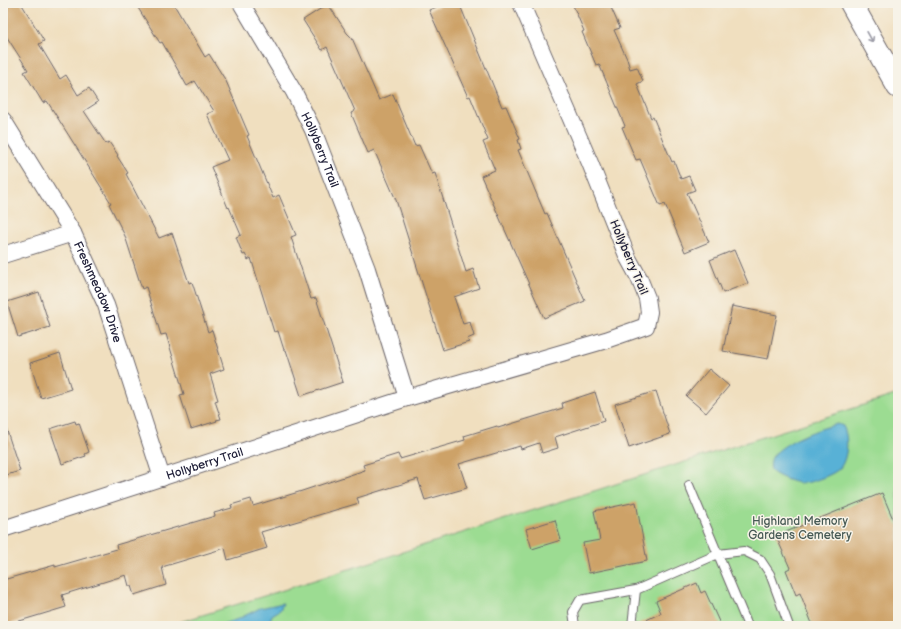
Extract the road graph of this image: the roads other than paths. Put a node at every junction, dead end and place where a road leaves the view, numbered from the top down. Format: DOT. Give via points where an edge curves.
graph roads {
  1 [pos="241,3"];
  2 [pos="521,3"];
  3 [pos="851,3"];
  4 [pos="898,87"];
  5 [pos="3,120"];
  6 [pos="73,232"];
  7 [pos="3,255"];
  8 [pos="407,398"];
  9 [pos="162,478"];
  10 [pos="689,485"];
  11 [pos="3,529"];
  12 [pos="718,554"];
  13 [pos="636,590"];
  14 [pos="575,626"];
  15 [pos="632,626"];
  16 [pos="748,626"];
  17 [pos="789,626"];
  1 -- 8 [label="street, Hollyberry Trail" via="294,92 313,130 367,269"];
  2 -- 8 [label="street, Hollyberry Trail" via="647,298 649,312 646,326"];
  3 -- 4 [label="highway, one-way"];
  5 -- 6 [label="street, Freshmeadow Drive"];
  6 -- 7 [label="street"];
  6 -- 9 [label="street, Freshmeadow Drive" via="106,305"];
  8 -- 9 [label="street, Hollyberry Trail"];
  9 -- 11 [label="street, Hollyberry Trail"];
  10 -- 12 [label="lane"];
  12 -- 13 [label="lane"];
  12 -- 16 [label="lane"];
  12 -- 17 [label="lane" via="744,551 760,559 770,574"];
  13 -- 14 [label="lane" via="580,600 573,612"];
  13 -- 15 [label="lane"];
}
